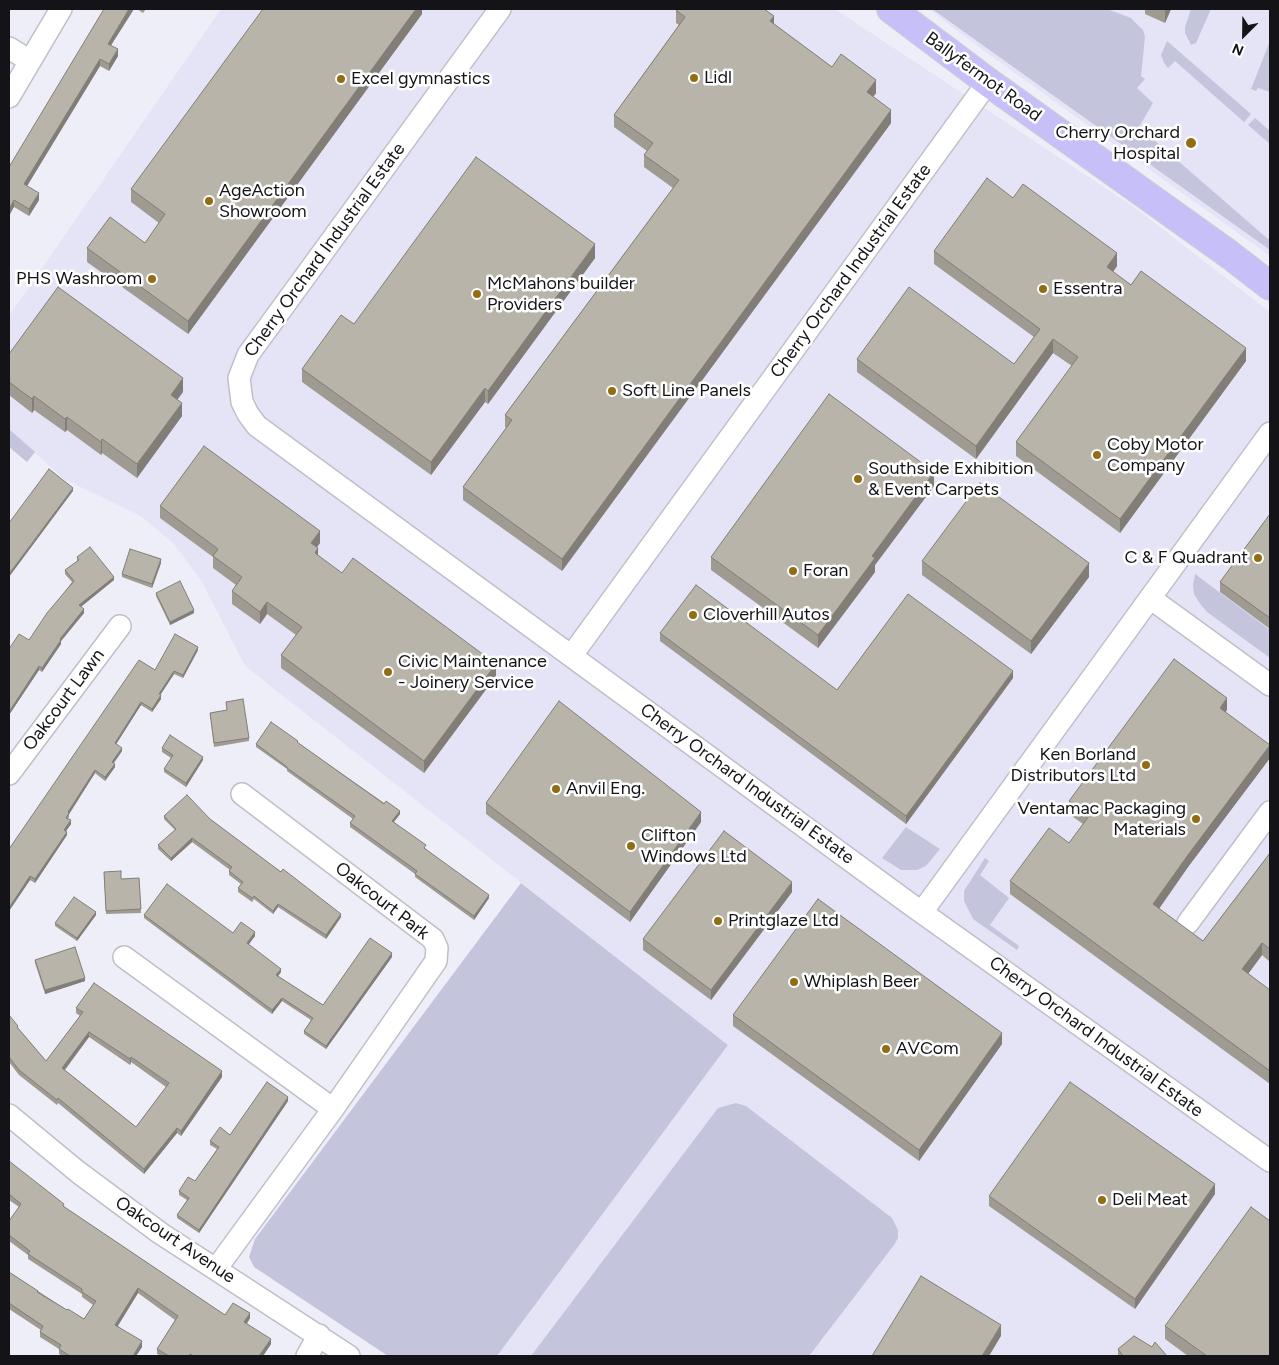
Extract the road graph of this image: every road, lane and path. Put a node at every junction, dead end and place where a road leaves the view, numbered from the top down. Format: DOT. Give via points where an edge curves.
graph roads {
  1 [pos="61,9"];
  2 [pos="500,9"];
  3 [pos="890,9"];
  4 [pos="9,48"];
  5 [pos="30,61"];
  6 [pos="988,82"];
  7 [pos="9,97"];
  8 [pos="1270,286"];
  9 [pos="1270,433"];
  10 [pos="1150,598"];
  11 [pos="120,626"];
  12 [pos="572,655"];
  13 [pos="1270,685"];
  14 [pos="9,774"];
  15 [pos="242,794"];
  16 [pos="1270,812"];
  17 [pos="922,912"];
  18 [pos="1188,922"];
  19 [pos="124,957"];
  20 [pos="333,1109"];
  21 [pos="9,1115"];
  22 [pos="1270,1161"];
  23 [pos="216,1269"];
  24 [pos="319,1335"];
  25 [pos="306,1356"];
  26 [pos="349,1356"];
  1 -- 5 [label="street"];
  2 -- 12 [label="street, Cherry Orchard Industrial Estate" via="248,355 242,366 239,390 248,414 257,426"];
  3 -- 6 [label="main road, Ballyfermot Road"];
  4 -- 5 [label="street"];
  5 -- 7 [label="street"];
  6 -- 8 [label="main road, Ballyfermot Road"];
  6 -- 12 [label="street, Cherry Orchard Industrial Estate"];
  9 -- 10 [label="street"];
  10 -- 13 [label="street"];
  10 -- 17 [label="street"];
  11 -- 14 [label="street, Oakcourt Lawn"];
  12 -- 17 [label="street, Cherry Orchard Industrial Estate"];
  15 -- 20 [label="street, Oakcourt Park" via="433,939 437,948 436,961"];
  16 -- 18 [label="street"];
  17 -- 22 [label="street, Cherry Orchard Industrial Estate"];
  19 -- 20 [label="street"];
  20 -- 23 [label="street, Oakcourt Park"];
  21 -- 23 [label="street, Oakcourt Avenue" via="78,1172 160,1233"];
  23 -- 24 [label="street, Oakcourt Avenue"];
  24 -- 25 [label="street"];
  24 -- 26 [label="street, Oakcourt Avenue"];
}
